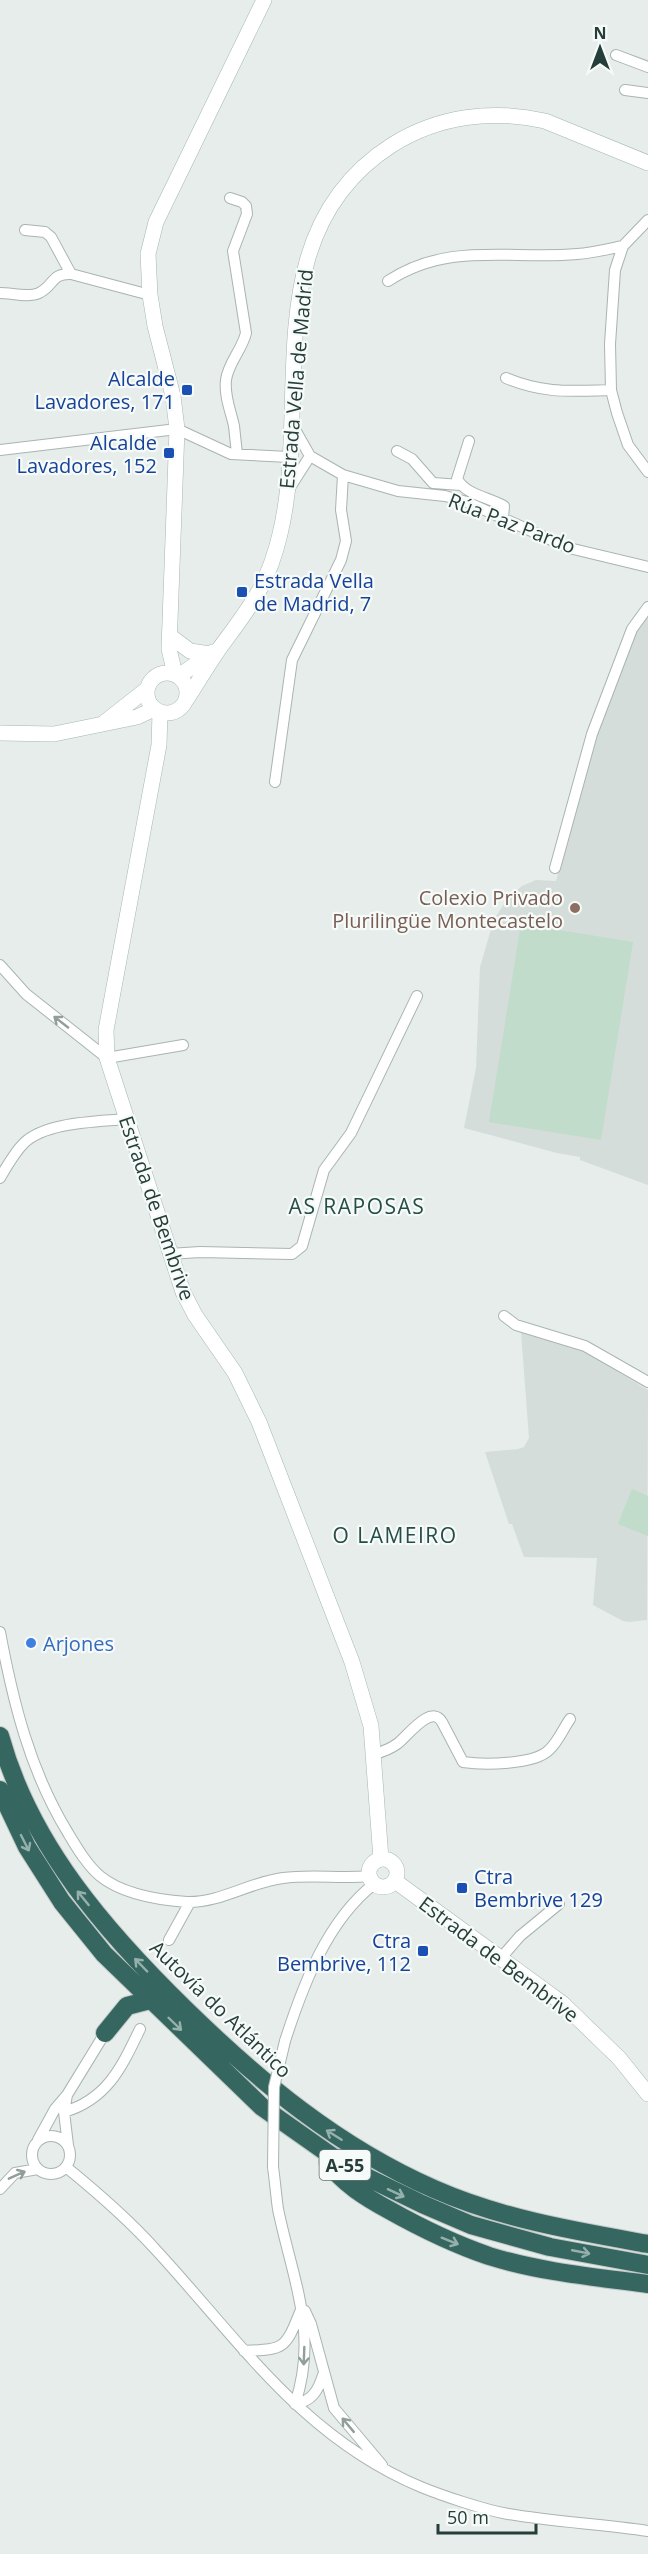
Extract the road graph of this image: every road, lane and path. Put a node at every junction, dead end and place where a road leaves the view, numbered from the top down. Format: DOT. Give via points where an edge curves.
graph roads {
  1 [pos="264,0"];
  2 [pos="616,55"];
  3 [pos="648,67"];
  4 [pos="625,90"];
  5 [pos="648,93"];
  6 [pos="648,163"];
  7 [pos="230,198"];
  8 [pos="648,220"];
  9 [pos="25,230"];
  10 [pos="623,246"];
  11 [pos="71,274"];
  12 [pos="388,281"];
  13 [pos="0,292"];
  14 [pos="150,295"];
  15 [pos="506,378"];
  16 [pos="611,390"];
  17 [pos="291,422"];
  18 [pos="177,429"];
  19 [pos="469,441"];
  20 [pos="0,450"];
  21 [pos="397,451"];
  22 [pos="237,454"];
  23 [pos="310,456"];
  24 [pos="289,457"];
  25 [pos="648,472"];
  26 [pos="343,475"];
  27 [pos="461,485"];
  28 [pos="287,492"];
  29 [pos="503,518"];
  30 [pos="648,567"];
  31 [pos="648,607"];
  32 [pos="170,642"];
  33 [pos="215,650"];
  34 [pos="158,675"];
  35 [pos="177,675"];
  36 [pos="147,689"];
  37 [pos="183,704"];
  38 [pos="157,711"];
  39 [pos="137,717"];
  40 [pos="103,723"];
  41 [pos="0,733"];
  42 [pos="160,736"];
  43 [pos="275,782"];
  44 [pos="555,868"];
  45 [pos="0,965"];
  46 [pos="417,996"];
  47 [pos="183,1045"];
  48 [pos="107,1058"];
  49 [pos="126,1119"];
  50 [pos="0,1178"];
  51 [pos="169,1254"];
  52 [pos="504,1316"];
  53 [pos="648,1382"];
  54 [pos="0,1632"];
  55 [pos="570,1719"];
  56 [pos="0,1736"];
  57 [pos="374,1754"];
  58 [pos="0,1790"];
  59 [pos="381,1859"];
  60 [pos="372,1880"];
  61 [pos="394,1881"];
  62 [pos="190,1902"];
  63 [pos="559,1904"];
  64 [pos="169,1940"];
  65 [pos="500,1959"];
  66 [pos="150,2000"];
  67 [pos="140,2029"];
  68 [pos="105,2033"];
  69 [pos="648,2094"];
  70 [pos="67,2095"];
  71 [pos="64,2112"];
  72 [pos="38,2141"];
  73 [pos="68,2145"];
  74 [pos="318,2148"];
  75 [pos="66,2167"];
  76 [pos="38,2169"];
  77 [pos="0,2189"];
  78 [pos="648,2244"];
  79 [pos="648,2265"];
  80 [pos="648,2284"];
  81 [pos="303,2306"];
  82 [pos="244,2351"];
  83 [pos="323,2374"];
  84 [pos="295,2404"];
  85 [pos="386,2470"];
  86 [pos="648,2531"];
  1 -- 14 [label="street" via="156,222 148,254"];
  2 -- 3 [label="street"];
  4 -- 5 [label="street"];
  6 -- 17 [label="street, Estrada Vella de Madrid" via="560,126 509,116 447,121 408,136 379,154 338,194 318,227 308,255 299,305"];
  7 -- 22 [label="street" via="242,202 247,214 233,250 246,333 226,380"];
  8 -- 10 [label="street"];
  9 -- 11 [label="street" via="45,232 51,237"];
  10 -- 12 [label="street" via="577,254 442,257 407,268"];
  10 -- 16 [label="street" via="615,270"];
  11 -- 13 [label="street" via="56,277 45,290 31,295"];
  11 -- 14 [label="street"];
  14 -- 18 [label="street"];
  15 -- 16 [label="street" via="551,392"];
  16 -- 25 [label="street" via="628,445"];
  17 -- 23 [label="street"];
  17 -- 24 [label="street, Estrada Vella de Madrid"];
  18 -- 20 [label="street"];
  18 -- 22 [label="street"];
  18 -- 32 [label="street"];
  19 -- 27 [label="street" via="458,473"];
  21 -- 27 [label="street" via="411,459 433,483"];
  22 -- 24 [label="street"];
  23 -- 26 [label="street, Rúa Paz Pardo"];
  23 -- 28 [label="street"];
  24 -- 28 [label="street, Estrada Vella de Madrid"];
  26 -- 29 [label="street, Rúa Paz Pardo" via="398,491 446,496"];
  26 -- 43 [label="street" via="341,510 345,541 341,560 292,660"];
  27 -- 29 [label="street" via="504,506"];
  28 -- 33 [label="street, Estrada Vella de Madrid" via="280,533 262,587 247,613"];
  29 -- 30 [label="street, Rúa Paz Pardo" via="568,548"];
  31 -- 44 [label="street" via="632,629 592,735"];
  32 -- 33 [label="street" via="190,651"];
  32 -- 34 [label="street"];
  32 -- 35 [label="street"];
  33 -- 35 [label="street, Estrada Vella de Madrid"];
  33 -- 37 [label="street, Estrada Vella de Madrid"];
  34 -- 35 [label="street"];
  34 -- 36 [label="street"];
  35 -- 37 [label="street" via="186,685"];
  36 -- 38 [label="street" via="148,700"];
  36 -- 40 [label="street"];
  37 -- 38 [label="street" via="173,713"];
  37 -- 42 [label="street, Estrada Vella de Madrid"];
  38 -- 39 [label="street"];
  38 -- 42 [label="street"];
  39 -- 40 [label="street"];
  39 -- 42 [label="street"];
  40 -- 41 [label="street" via="54,735"];
  42 -- 48 [label="street, Estrada de Bembrive" via="106,1030"];
  48 -- 45 [label="street, one-way" via="26,994"];
  46 -- 51 [label="street" via="351,1133 324,1170 302,1246 292,1254"];
  47 -- 48 [label="street"];
  48 -- 49 [label="street, Estrada de Bembrive"];
  49 -- 50 [label="street" via="53,1128 36,1134 23,1144"];
  49 -- 51 [label="street, Estrada de Bembrive"];
  51 -- 57 [label="street, Estrada de Bembrive" via="195,1315 235,1373 260,1422 352,1662 371,1726"];
  52 -- 53 [label="street" via="516,1325 585,1346"];
  54 -- 62 [label="street" via="24,1738 58,1817 78,1850 101,1877 123,1888 163,1900"];
  55 -- 57 [label="street" via="541,1756 504,1763 463,1762 435,1715 425,1718 395,1746"];
  78 -- 56 [label="highway, Autovía do Atlántico / A-55, one-way" via="554,2228 434,2189 329,2132 273,2091 161,1986 76,1890 43,1836"];
  57 -- 59 [label="street, Estrada de Bembrive"];
  58 -- 66 [label="highway, A-55, one-way" via="27,1847 62,1902 104,1954"];
  59 -- 60 [label="street" via="373,1863"];
  59 -- 61 [label="street" via="394,1864"];
  60 -- 61 [label="street" via="385,1887"];
  60 -- 62 [label="street" via="281,1878"];
  60 -- 81 [label="street, bridge" via="353,1900 329,1938 296,2007 274,2087 273,2168 278,2208"];
  61 -- 65 [label="street, Estrada de Bembrive"];
  62 -- 64 [label="street"];
  63 -- 65 [label="street" via="520,1936"];
  65 -- 69 [label="street, Estrada de Bembrive" via="562,2003 619,2058"];
  66 -- 68 [label="highway" via="127,2006"];
  66 -- 74 [label="highway, A-55, one-way" via="262,2107"];
  67 -- 71 [label="street" via="118,2073 102,2091"];
  68 -- 70 [label="street"];
  70 -- 71 [label="street"];
  70 -- 72 [label="street" via="54,2109"];
  71 -- 73 [label="street"];
  72 -- 73 [label="street" via="55,2136"];
  72 -- 76 [label="street" via="32,2158"];
  73 -- 75 [label="street"];
  74 -- 79 [label="highway, A-55, one-way" via="380,2185 471,2225 550,2247"];
  74 -- 80 [label="highway, one-way" via="351,2186 449,2241 524,2265"];
  75 -- 76 [label="street" via="53,2174"];
  75 -- 82 [label="street" via="155,2248"];
  77 -- 76 [label="street, one-way" via="15,2173"];
  81 -- 82 [label="street" via="290,2338 280,2348"];
  81 -- 83 [label="street"];
  81 -- 84 [label="street, one-way" via="304,2370"];
  82 -- 84 [label="street"];
  83 -- 84 [label="street" via="314,2396"];
  85 -- 83 [label="street, one-way" via="334,2408"];
  84 -- 85 [label="street" via="328,2434"];
  85 -- 86 [label="street" via="423,2487 506,2514"];
}
